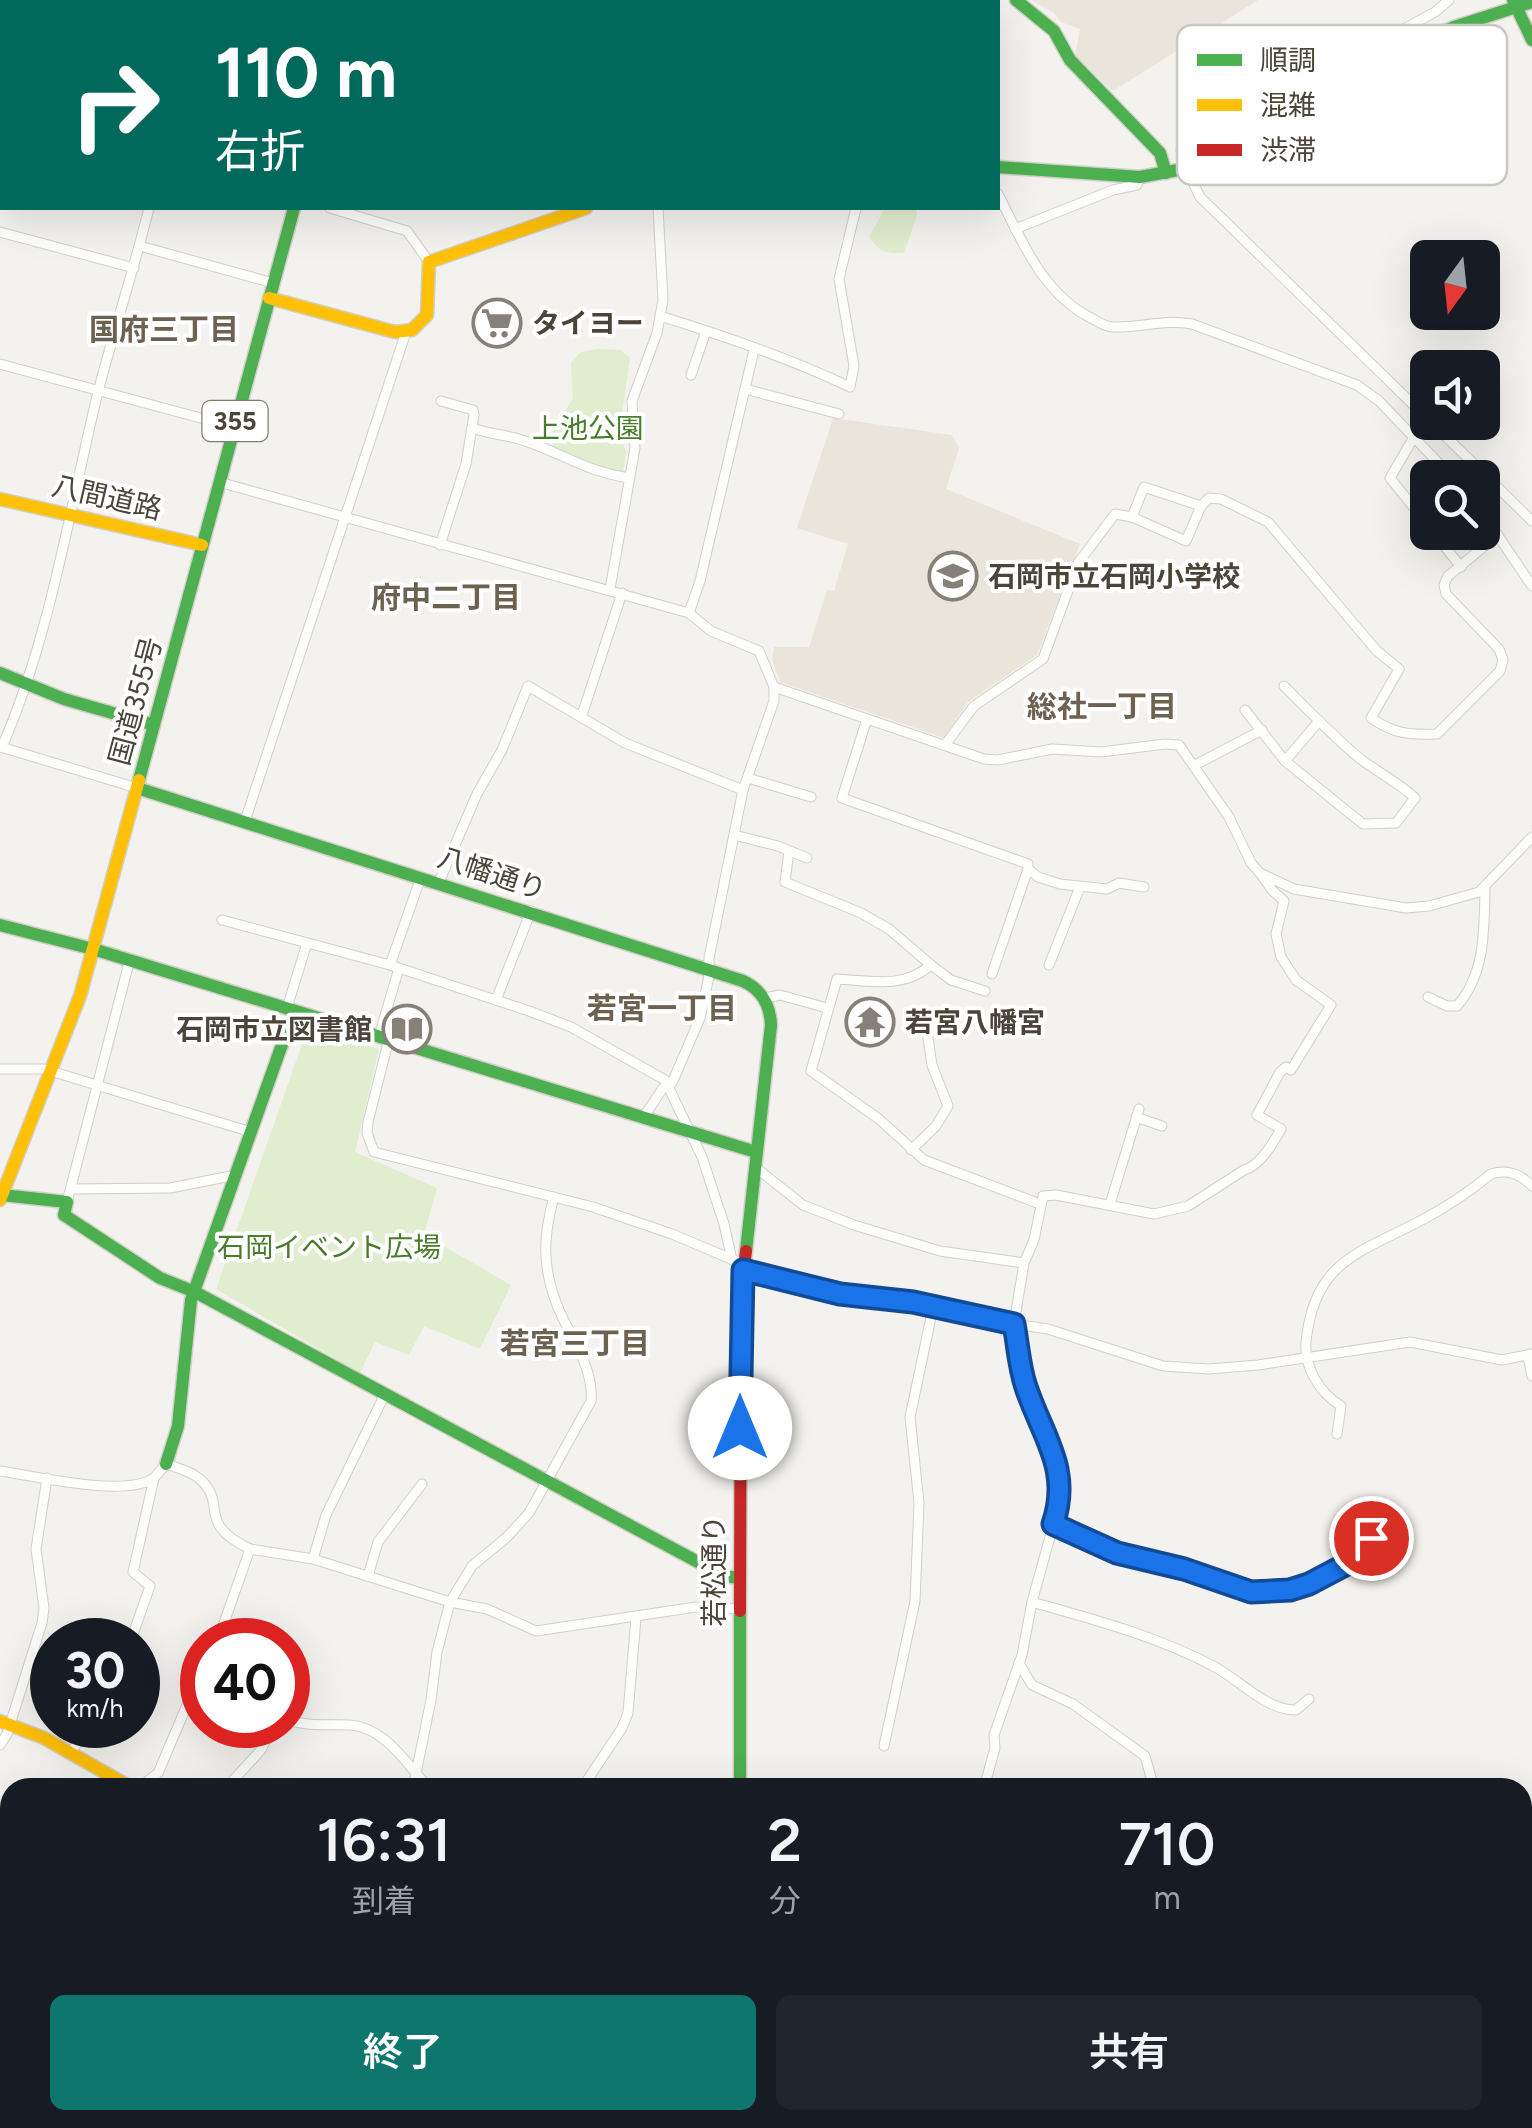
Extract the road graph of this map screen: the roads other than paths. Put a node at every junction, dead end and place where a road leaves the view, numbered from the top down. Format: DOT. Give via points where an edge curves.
graph roads {
  1 [pos="1016,0"];
  2 [pos="1449,0"];
  3 [pos="1532,2"];
  4 [pos="1515,4"];
  5 [pos="1412,25"];
  6 [pos="1459,25"];
  7 [pos="1532,40"];
  8 [pos="1000,167"];
  9 [pos="1177,171"];
  10 [pos="1166,174"];
  11 [pos="1140,177"];
  12 [pos="1194,185"];
  13 [pos="1000,198"];
  14 [pos="149,210"];
  15 [pos="293,210"];
  16 [pos="337,210"];
  17 [pos="580,210"];
  18 [pos="658,210"];
  19 [pos="856,210"];
  20 [pos="1015,229"];
  21 [pos="0,232"];
  22 [pos="140,246"];
  23 [pos="428,262"];
  24 [pos="134,268"];
  25 [pos="274,282"];
  26 [pos="269,298"];
  27 [pos="660,316"];
  28 [pos="406,332"];
  29 [pos="706,332"];
  30 [pos="754,350"];
  31 [pos="0,364"];
  32 [pos="1373,366"];
  33 [pos="691,374"];
  34 [pos="1357,385"];
  35 [pos="745,389"];
  36 [pos="98,392"];
  37 [pos="440,401"];
  38 [pos="1410,402"];
  39 [pos="839,414"];
  40 [pos="234,427"];
  41 [pos="472,428"];
  42 [pos="1410,433"];
  43 [pos="1412,440"];
  44 [pos="1417,440"];
  45 [pos="1449,440"];
  46 [pos="1436,460"];
  47 [pos="629,478"];
  48 [pos="219,482"];
  49 [pos="0,498"];
  50 [pos="1410,503"];
  51 [pos="1201,506"];
  52 [pos="71,515"];
  53 [pos="1132,517"];
  54 [pos="345,518"];
  55 [pos="1532,521"];
  56 [pos="1500,539"];
  57 [pos="202,545"];
  58 [pos="440,545"];
  59 [pos="1447,550"];
  60 [pos="1481,550"];
  61 [pos="1461,567"];
  62 [pos="1532,586"];
  63 [pos="610,589"];
  64 [pos="622,593"];
  65 [pos="689,612"];
  66 [pos="0,673"];
  67 [pos="26,684"];
  68 [pos="1284,686"];
  69 [pos="774,688"];
  70 [pos="1245,710"];
  71 [pos="582,714"];
  72 [pos="867,719"];
  73 [pos="1319,721"];
  74 [pos="154,726"];
  75 [pos="1262,730"];
  76 [pos="945,746"];
  77 [pos="1,747"];
  78 [pos="1285,761"];
  79 [pos="1195,765"];
  80 [pos="748,778"];
  81 [pos="137,788"];
  82 [pos="743,790"];
  83 [pos="811,797"];
  84 [pos="246,821"];
  85 [pos="734,835"];
  86 [pos="1532,837"];
  87 [pos="789,851"];
  88 [pos="807,858"];
  89 [pos="1028,870"];
  90 [pos="1260,873"];
  91 [pos="421,876"];
  92 [pos="439,882"];
  93 [pos="1080,886"];
  94 [pos="1486,887"];
  95 [pos="1144,888"];
  96 [pos="531,911"];
  97 [pos="222,920"];
  98 [pos="0,926"];
  99 [pos="308,943"];
  100 [pos="93,950"];
  101 [pos="130,960"];
  102 [pos="931,964"];
  103 [pos="1049,966"];
  104 [pos="394,967"];
  105 [pos="707,969"];
  106 [pos="992,974"];
  107 [pos="985,991"];
  108 [pos="1428,997"];
  109 [pos="765,998"];
  110 [pos="496,1000"];
  111 [pos="828,1008"];
  112 [pos="291,1009"];
  113 [pos="925,1018"];
  114 [pos="384,1037"];
  115 [pos="0,1069"];
  116 [pos="52,1072"];
  117 [pos="97,1086"];
  118 [pos="668,1086"];
  119 [pos="643,1118"];
  120 [pos="1162,1126"];
  121 [pos="251,1132"];
  122 [pos="690,1132"];
  123 [pos="911,1150"];
  124 [pos="755,1160"];
  125 [pos="236,1175"];
  126 [pos="1532,1186"];
  127 [pos="1,1196"];
  128 [pos="70,1196"];
  129 [pos="554,1196"];
  130 [pos="1040,1204"];
  131 [pos="1110,1204"];
  132 [pos="1024,1263"];
  133 [pos="740,1264"];
  134 [pos="195,1292"];
  135 [pos="933,1308"];
  136 [pos="1014,1324"];
  137 [pos="1530,1355"];
  138 [pos="1304,1357"];
  139 [pos="1532,1376"];
  140 [pos="385,1394"];
  141 [pos="1337,1434"];
  142 [pos="166,1464"];
  143 [pos="0,1471"];
  144 [pos="47,1478"];
  145 [pos="154,1478"];
  146 [pos="544,1480"];
  147 [pos="422,1484"];
  148 [pos="1053,1524"];
  149 [pos="1362,1527"];
  150 [pos="250,1549"];
  151 [pos="313,1559"];
  152 [pos="368,1576"];
  153 [pos="739,1578"];
  154 [pos="450,1602"];
  155 [pos="1032,1602"];
  156 [pos="739,1609"];
  157 [pos="139,1618"];
  158 [pos="226,1618"];
  159 [pos="636,1618"];
  160 [pos="1019,1662"];
  161 [pos="1309,1700"];
  162 [pos="5,1722"];
  163 [pos="180,1722"];
  164 [pos="310,1725"];
  165 [pos="0,1745"];
  166 [pos="884,1746"];
  167 [pos="74,1748"];
  168 [pos="262,1748"];
  169 [pos="72,1753"];
  170 [pos="415,1773"];
  171 [pos="117,1778"];
  172 [pos="150,1778"];
  173 [pos="235,1778"];
  174 [pos="414,1778"];
  175 [pos="420,1778"];
  176 [pos="589,1778"];
  177 [pos="740,1778"];
  178 [pos="987,1778"];
  179 [pos="1151,1778"];
  1 -- 10 [label="main road" via="1054,31 1070,60 1160,153"];
  2 -- 5 [label="street"];
  3 -- 4 [label="main road"];
  4 -- 6 [label="main road"];
  4 -- 7 [label="main road"];
  8 -- 11 [label="main road"];
  9 -- 10 [label="main road"];
  10 -- 11 [label="main road"];
  11 -- 20 [label="street" via="1137,185"];
  12 -- 32 [label="street"];
  13 -- 20 [label="street"];
  14 -- 22 [label="street"];
  15 -- 25 [label="main road, 国道355号 / 355"];
  16 -- 23 [label="street" via="407,231"];
  17 -- 23 [label="main road"];
  18 -- 27 [label="street"];
  19 -- 30 [label="street" via="839,278 854,366 850,387"];
  20 -- 34 [label="street" via="1048,284 1108,327 1192,324"];
  21 -- 24 [label="street"];
  22 -- 24 [label="street"];
  22 -- 25 [label="street"];
  23 -- 28 [label="main road" via="427,315"];
  24 -- 36 [label="street"];
  25 -- 26 [label="main road, 国道355号 / 355"];
  26 -- 28 [label="main road"];
  26 -- 40 [label="main road, 国道355号 / 355"];
  27 -- 29 [label="street"];
  27 -- 47 [label="street" via="632,401 636,448"];
  28 -- 54 [label="street"];
  29 -- 30 [label="street"];
  29 -- 33 [label="street"];
  30 -- 35 [label="street"];
  31 -- 36 [label="street"];
  32 -- 34 [label="street"];
  32 -- 38 [label="street"];
  34 -- 42 [label="street"];
  35 -- 39 [label="street"];
  35 -- 65 [label="street"];
  36 -- 40 [label="street"];
  36 -- 52 [label="street"];
  37 -- 41 [label="street" via="474,410"];
  40 -- 48 [label="main road, 国道355号 / 355"];
  41 -- 47 [label="street"];
  41 -- 58 [label="street"];
  43 -- 50 [label="street" via="1390,478"];
  44 -- 46 [label="street"];
  45 -- 55 [label="street"];
  47 -- 63 [label="street"];
  48 -- 54 [label="street"];
  48 -- 57 [label="main road, 国道355号 / 355"];
  49 -- 52 [label="main road, 八間道路"];
  51 -- 53 [label="street" via="1144,487"];
  51 -- 53 [label="street" via="1186,541"];
  51 -- 61 [label="street" via="1221,499 1268,522 1376,650 1399,668 1371,718 1404,736 1437,734 1500,670 1499,650 1446,594 1448,576"];
  52 -- 57 [label="main road, 八間道路"];
  52 -- 67 [label="street"];
  53 -- 76 [label="street" via="1116,514 1078,563 1043,658 974,706"];
  54 -- 58 [label="street"];
  54 -- 84 [label="street"];
  56 -- 62 [label="street"];
  57 -- 74 [label="main road, 国道355号 / 355"];
  58 -- 63 [label="street"];
  59 -- 61 [label="street"];
  60 -- 61 [label="street"];
  63 -- 64 [label="street"];
  64 -- 65 [label="street"];
  64 -- 71 [label="street"];
  65 -- 69 [label="street" via="700,624 759,651"];
  66 -- 67 [label="main road"];
  67 -- 74 [label="main road"];
  67 -- 77 [label="street"];
  68 -- 73 [label="street"];
  69 -- 72 [label="street"];
  69 -- 80 [label="street"];
  70 -- 75 [label="street"];
  71 -- 82 [label="street" via="638,748"];
  71 -- 92 [label="street" via="528,686"];
  72 -- 76 [label="street"];
  72 -- 89 [label="street" via="842,798 988,848 1028,864"];
  73 -- 78 [label="street"];
  73 -- 78 [label="street" via="1416,798 1396,823 1363,824"];
  74 -- 81 [label="main road, 国道355号 / 355"];
  75 -- 78 [label="street"];
  75 -- 79 [label="street"];
  76 -- 79 [label="street" via="998,760 1165,744 1179,746"];
  77 -- 81 [label="street"];
  79 -- 90 [label="street"];
  80 -- 82 [label="street"];
  80 -- 83 [label="street"];
  81 -- 84 [label="main road, 八幡通り"];
  81 -- 100 [label="main road, 国道355号 / 355"];
  82 -- 85 [label="street"];
  84 -- 91 [label="main road, 八幡通り"];
  85 -- 87 [label="street"];
  85 -- 105 [label="street"];
  86 -- 94 [label="street"];
  87 -- 88 [label="street"];
  87 -- 102 [label="street" via="786,882 862,913"];
  89 -- 93 [label="street"];
  89 -- 106 [label="street"];
  90 -- 94 [label="street" via="1294,889 1406,908"];
  90 -- 131 [label="street" via="1284,901 1276,934 1287,970 1330,1005 1257,1115 1281,1130 1251,1168 1188,1206 1154,1214"];
  91 -- 92 [label="main road, 八幡通り"];
  91 -- 104 [label="street"];
  92 -- 96 [label="main road, 八幡通り"];
  93 -- 95 [label="street"];
  93 -- 103 [label="street"];
  94 -- 108 [label="street" via="1479,967 1468,993 1456,1006"];
  96 -- 105 [label="main road, 八幡通り"];
  96 -- 110 [label="street"];
  97 -- 99 [label="street"];
  98 -- 100 [label="main road"];
  99 -- 104 [label="street"];
  99 -- 112 [label="street"];
  100 -- 101 [label="main road"];
  100 -- 116 [label="main road, 国道355号 / 355"];
  101 -- 112 [label="main road"];
  101 -- 117 [label="street"];
  102 -- 107 [label="street" via="951,980"];
  102 -- 111 [label="street" via="904,981 838,979"];
  104 -- 110 [label="street"];
  104 -- 114 [label="street"];
  105 -- 109 [label="main road, 八幡通り" via="752,985"];
  105 -- 118 [label="street" via="700,1018"];
  109 -- 111 [label="street, 八幡通り" via="780,995"];
  109 -- 124 [label="main road, 若松通り" via="770,1025"];
  110 -- 118 [label="street" via="571,1028"];
  111 -- 123 [label="street" via="812,1071"];
  112 -- 114 [label="main road"];
  112 -- 121 [label="main road"];
  113 -- 123 [label="street" via="932,1065 948,1106"];
  114 -- 119 [label="main road"];
  114 -- 129 [label="street" via="367,1132 374,1152"];
  115 -- 116 [label="street"];
  116 -- 117 [label="street"];
  116 -- 127 [label="main road, 国道355号 / 355"];
  117 -- 121 [label="street"];
  117 -- 128 [label="street"];
  118 -- 119 [label="street"];
  118 -- 122 [label="street"];
  119 -- 122 [label="main road"];
  120 -- 131 [label="street" via="1137,1113"];
  121 -- 125 [label="main road"];
  122 -- 124 [label="main road"];
  122 -- 133 [label="street"];
  123 -- 130 [label="street"];
  124 -- 132 [label="street" via="804,1206 940,1250"];
  124 -- 133 [label="main road, 若松通り"];
  125 -- 128 [label="street"];
  125 -- 134 [label="main road"];
  126 -- 138 [label="street" via="1514,1173 1492,1174 1423,1220 1345,1259 1314,1301"];
  127 -- 128 [label="main road"];
  128 -- 134 [label="main road" via="64,1215 91,1227 137,1265"];
  129 -- 133 [label="street"];
  129 -- 146 [label="street" via="544,1242 549,1275 592,1386 582,1422"];
  130 -- 131 [label="street" via="1043,1196 1056,1195"];
  130 -- 132 [label="street"];
  132 -- 136 [label="street"];
  133 -- 135 [label="street" via="840,1294"];
  133 -- 153 [label="main road, 若松通り"];
  134 -- 140 [label="main road"];
  134 -- 142 [label="main road" via="178,1426"];
  135 -- 136 [label="street"];
  135 -- 166 [label="street" via="910,1417 919,1503 915,1601"];
  136 -- 138 [label="street" via="1080,1337 1163,1366 1209,1369"];
  136 -- 148 [label="street" via="1024,1383 1056,1466"];
  137 -- 138 [label="street" via="1502,1360 1410,1342"];
  137 -- 139 [label="street"];
  138 -- 141 [label="street" via="1328,1398 1341,1406"];
  140 -- 146 [label="main road"];
  140 -- 151 [label="street" via="326,1515"];
  142 -- 145 [label="street"];
  142 -- 150 [label="street" via="202,1481 215,1523"];
  143 -- 144 [label="street"];
  144 -- 145 [label="street" via="143,1485"];
  144 -- 162 [label="street" via="36,1549 42,1623"];
  145 -- 157 [label="street" via="133,1572 146,1580 149,1593"];
  146 -- 153 [label="main road"];
  146 -- 154 [label="street" via="529,1512 472,1566"];
  147 -- 152 [label="street" via="378,1542"];
  148 -- 149 [label="street" via="1117,1553 1251,1592 1309,1584 1362,1556 1371,1538"];
  148 -- 155 [label="street"];
  150 -- 151 [label="street"];
  150 -- 158 [label="street"];
  151 -- 152 [label="street"];
  152 -- 154 [label="street"];
  153 -- 156 [label="main road, 若松通り"];
  154 -- 159 [label="street" via="487,1609 536,1632"];
  154 -- 170 [label="street"];
  155 -- 160 [label="street"];
  155 -- 161 [label="street" via="1171,1646 1281,1708 1296,1710"];
  156 -- 159 [label="street" via="696,1607"];
  156 -- 177 [label="main road, 若松通り"];
  159 -- 176 [label="street" via="628,1714"];
  160 -- 178 [label="street"];
  160 -- 179 [label="street" via="1032,1685 1074,1704 1145,1756"];
  162 -- 165 [label="street"];
  162 -- 169 [label="main road"];
  163 -- 172 [label="street"];
  164 -- 170 [label="street" via="364,1728 391,1745"];
  167 -- 169 [label="street"];
  168 -- 173 [label="street"];
  169 -- 171 [label="main road"];
  170 -- 174 [label="street"];
  170 -- 175 [label="street"];
}
